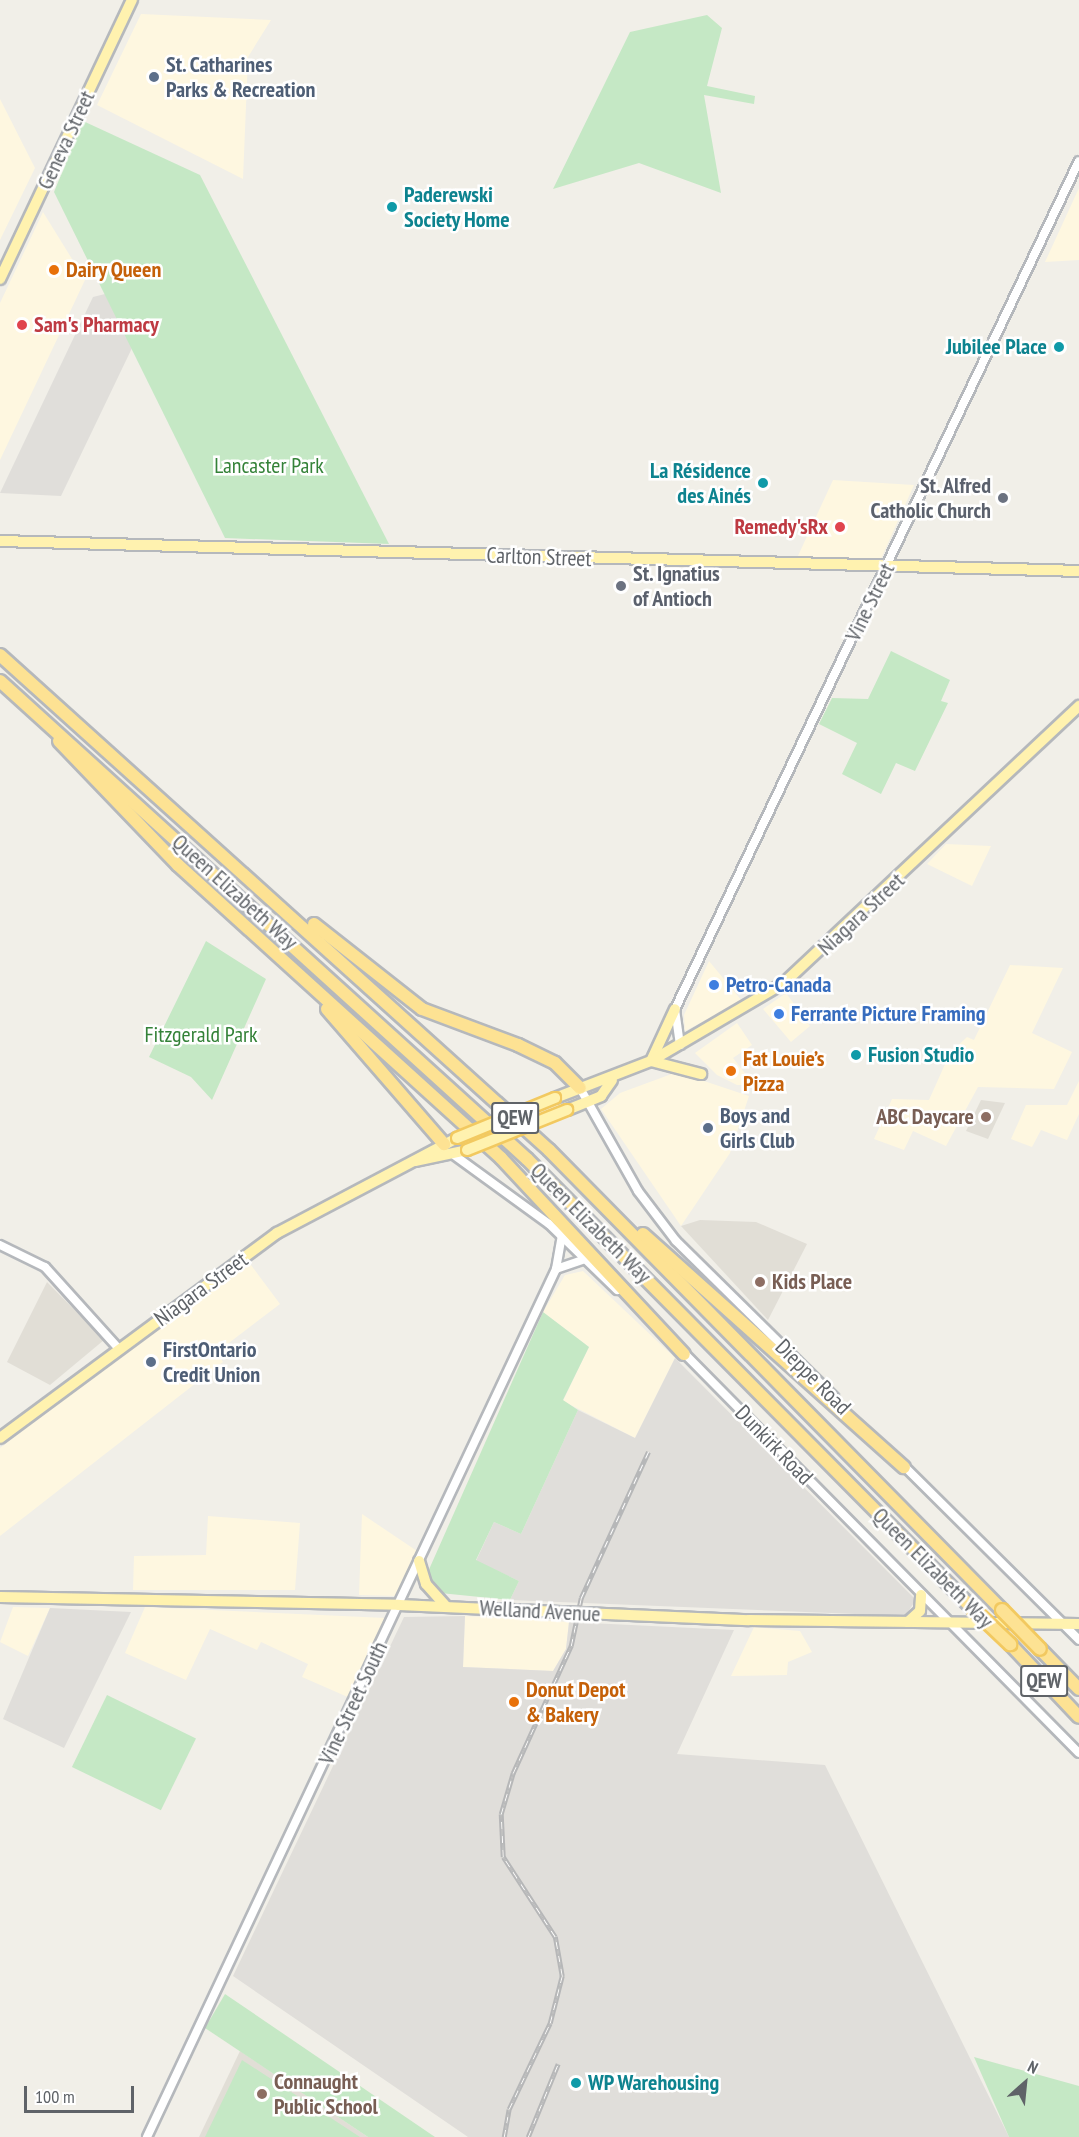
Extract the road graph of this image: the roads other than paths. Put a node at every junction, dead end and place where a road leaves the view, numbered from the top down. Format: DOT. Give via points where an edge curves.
graph roads {
  1 [pos="132,0"];
  2 [pos="1079,160"];
  3 [pos="0,279"];
  4 [pos="0,541"];
  5 [pos="887,567"];
  6 [pos="1079,571"];
  7 [pos="0,655"];
  8 [pos="0,681"];
  9 [pos="1079,706"];
  10 [pos="44,721"];
  11 [pos="228,856"];
  12 [pos="290,966"];
  13 [pos="675,1010"];
  14 [pos="680,1045"];
  15 [pos="651,1061"];
  16 [pos="701,1074"];
  17 [pos="612,1080"];
  18 [pos="580,1088"];
  19 [pos="588,1102"];
  20 [pos="444,1144"];
  21 [pos="454,1155"];
  22 [pos="415,1161"];
  23 [pos="588,1189"];
  24 [pos="562,1236"];
  25 [pos="0,1245"];
  26 [pos="585,1259"];
  27 [pos="556,1269"];
  28 [pos="118,1349"];
  29 [pos="684,1354"];
  30 [pos="0,1438"];
  31 [pos="904,1467"];
  32 [pos="419,1561"];
  33 [pos="921,1595"];
  34 [pos="0,1597"];
  35 [pos="399,1605"];
  36 [pos="447,1607"];
  37 [pos="908,1622"];
  38 [pos="950,1624"];
  39 [pos="1065,1624"];
  40 [pos="1079,1624"];
  41 [pos="1079,1640"];
  42 [pos="1079,1689"];
  43 [pos="1079,1717"];
  44 [pos="1079,1753"];
  45 [pos="147,2137"];
  1 -- 3 [label="main road, Geneva Street"];
  2 -- 5 [label="street, Vine Street"];
  4 -- 5 [label="main road, Carlton Street"];
  5 -- 6 [label="main road, Carlton Street"];
  5 -- 13 [label="street, Vine Street"];
  7 -- 11 [label="highway, Queen Elizabeth Way / QEW"];
  8 -- 10 [label="highway, Queen Elizabeth Way / QEW"];
  9 -- 14 [label="main road, Niagara Street" via="824,950 784,983"];
  10 -- 12 [label="highway" via="103,791"];
  10 -- 43 [label="highway, Queen Elizabeth Way / QEW, bridge" via="527,1159"];
  11 -- 18 [label="highway" via="422,1009 555,1063"];
  11 -- 23 [label="highway, Queen Elizabeth Way / QEW"];
  12 -- 20 [label="highway"];
  12 -- 29 [label="highway" via="508,1165"];
  13 -- 14 [label="street"];
  13 -- 15 [label="main road"];
  14 -- 15 [label="main road, Niagara Street"];
  15 -- 16 [label="main road"];
  15 -- 17 [label="main road, Niagara Street"];
  17 -- 18 [label="main road, Niagara Street"];
  17 -- 19 [label="main road, Niagara Street"];
  18 -- 19 [label="street, Dieppe Road"];
  18 -- 20 [label="main road, Niagara Street, bridge"];
  19 -- 21 [label="main road, Niagara Street, bridge"];
  19 -- 31 [label="street, Dieppe Road" via="638,1191 676,1241"];
  20 -- 21 [label="main road"];
  20 -- 22 [label="main road, Niagara Street"];
  21 -- 22 [label="main road, Niagara Street"];
  21 -- 24 [label="street, Dunkirk Road"];
  22 -- 28 [label="main road, Niagara Street" via="277,1233"];
  23 -- 31 [label="highway"];
  23 -- 42 [label="highway, Queen Elizabeth Way / QEW, bridge"];
  24 -- 26 [label="street, Dunkirk Road"];
  24 -- 27 [label="street, Vine Street South"];
  25 -- 28 [label="street" via="45,1267"];
  26 -- 27 [label="street"];
  26 -- 29 [label="street, Dunkirk Road"];
  27 -- 32 [label="street, Vine Street South"];
  28 -- 30 [label="main road, Niagara Street"];
  29 -- 33 [label="street, Dunkirk Road"];
  31 -- 39 [label="street, Dieppe Road"];
  32 -- 35 [label="street, Vine Street South"];
  32 -- 36 [label="main road" via="426,1584"];
  33 -- 37 [label="main road" via="920,1611"];
  33 -- 38 [label="street, Dunkirk Road"];
  34 -- 35 [label="main road, Welland Avenue"];
  35 -- 36 [label="main road, Welland Avenue"];
  35 -- 45 [label="street, Vine Street South"];
  36 -- 37 [label="main road, Welland Avenue"];
  37 -- 38 [label="main road, Welland Avenue"];
  38 -- 39 [label="main road, Welland Avenue"];
  38 -- 44 [label="street, Dunkirk Road"];
  39 -- 40 [label="main road, Welland Avenue"];
  39 -- 41 [label="street, Dieppe Road"];
}
